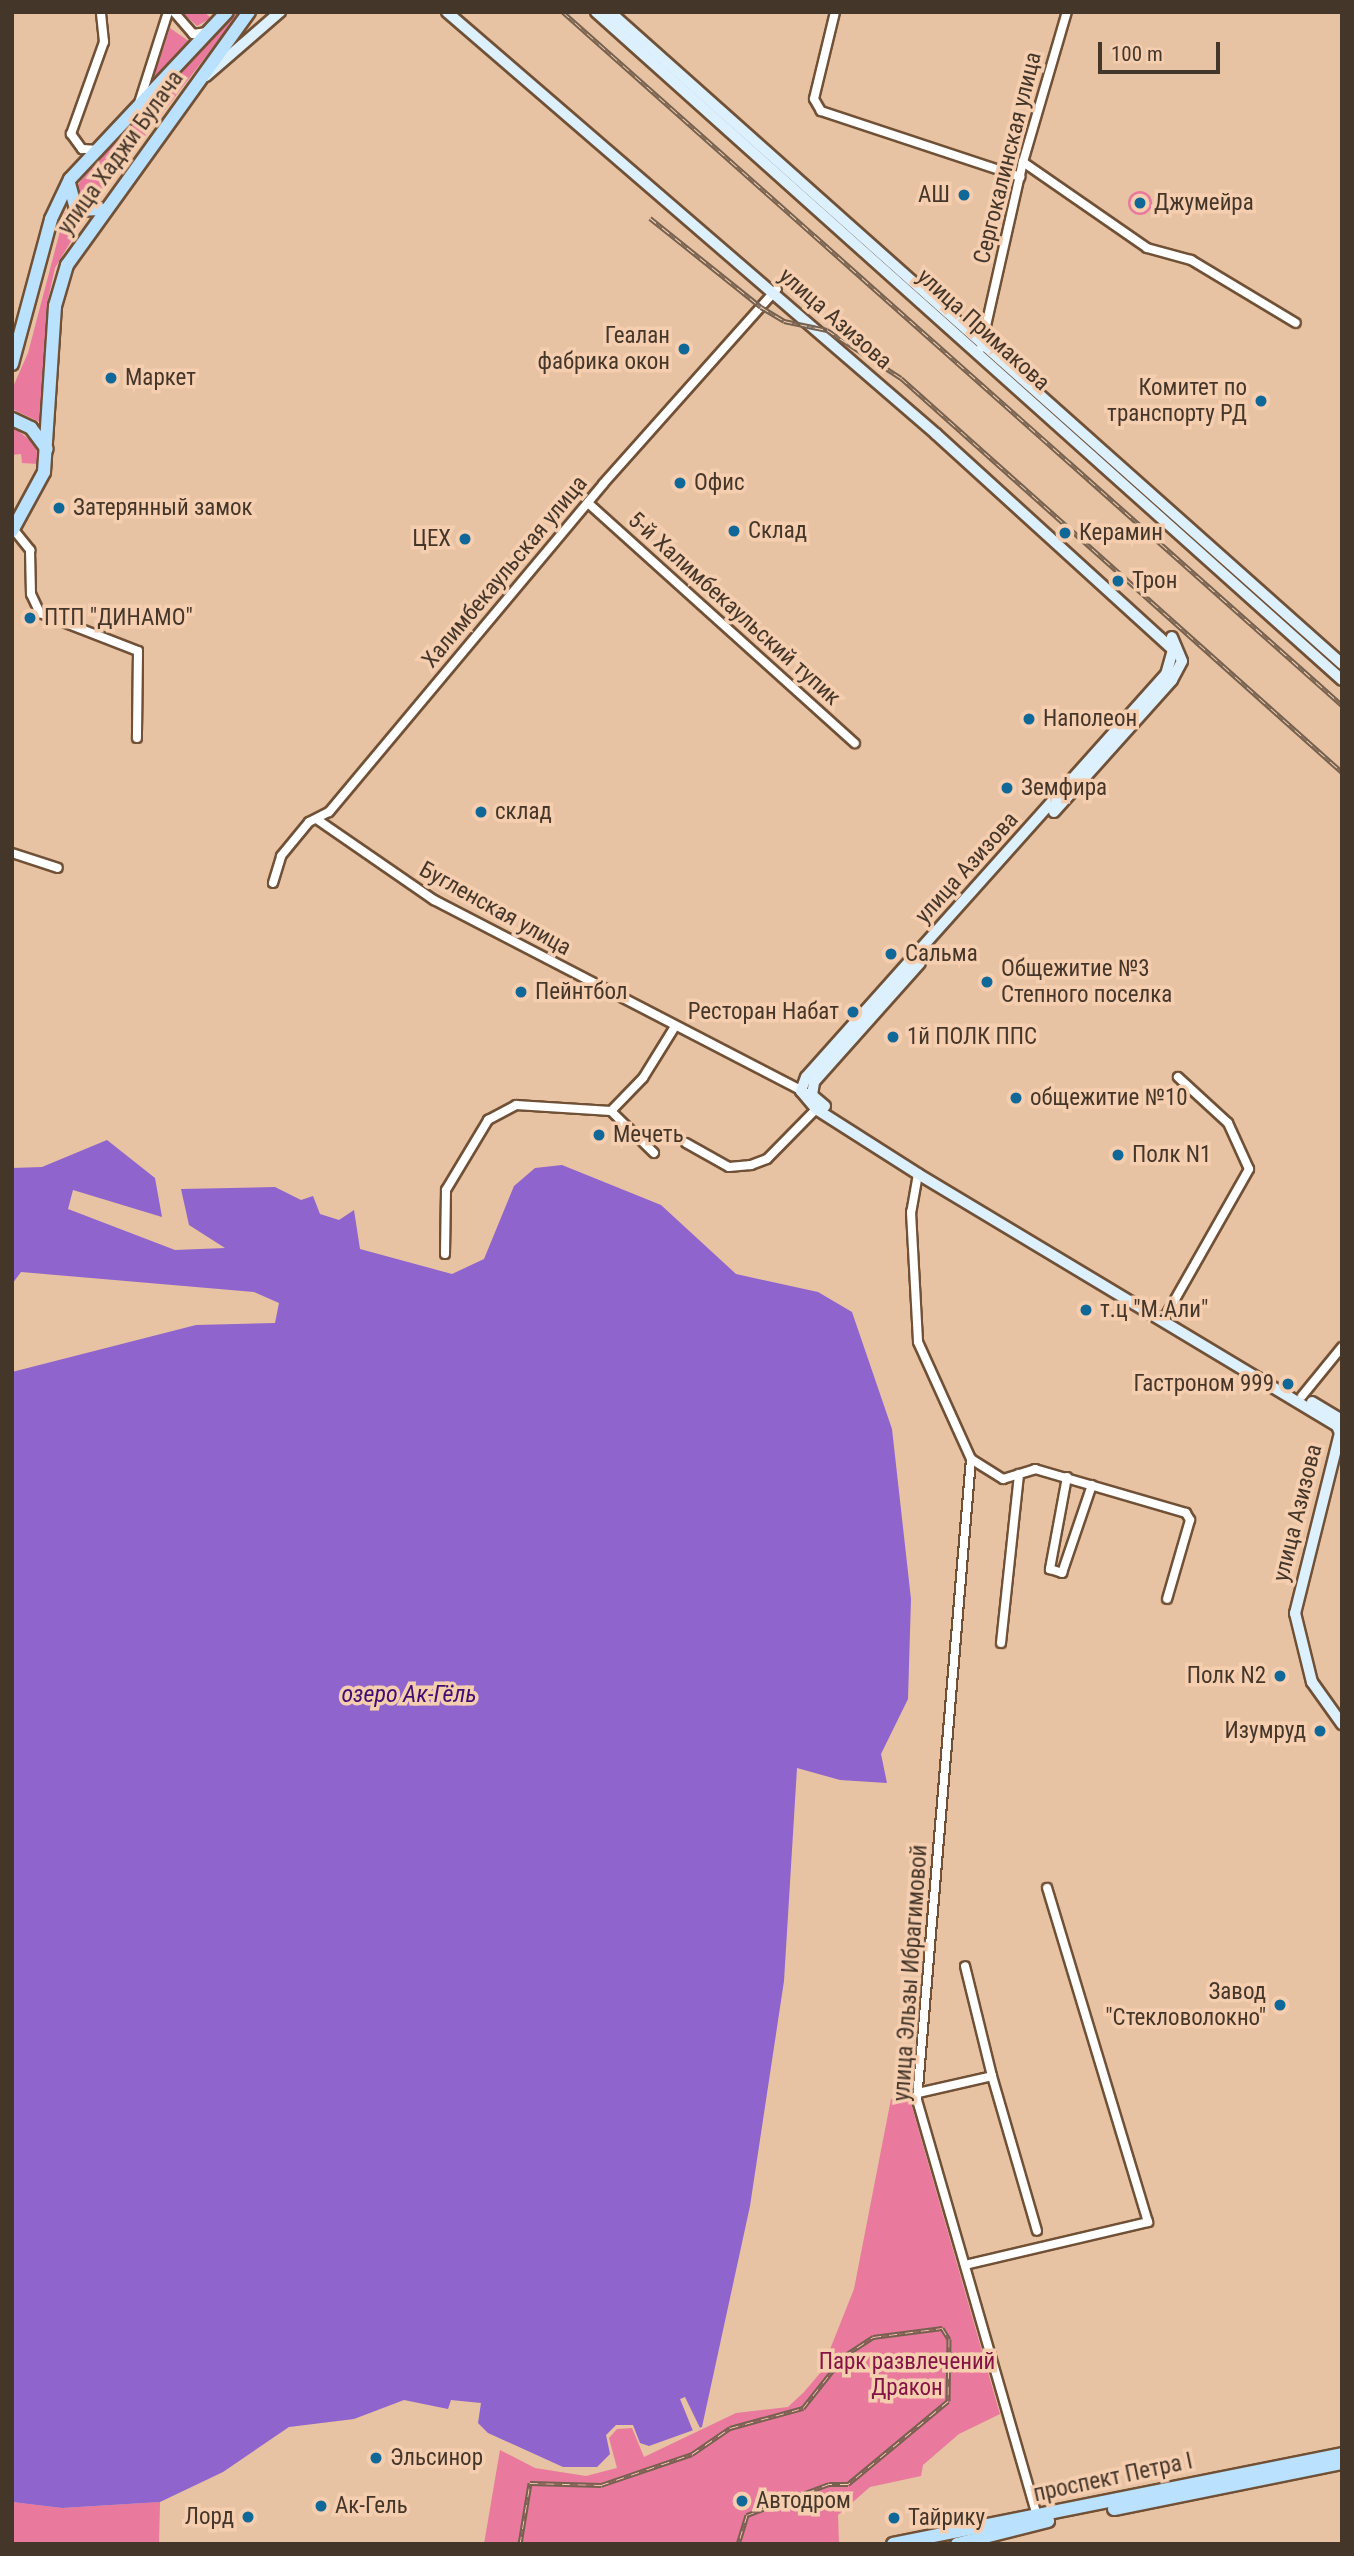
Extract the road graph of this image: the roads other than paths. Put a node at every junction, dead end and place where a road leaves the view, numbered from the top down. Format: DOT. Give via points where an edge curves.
graph roads {
  1 [pos="101,12"];
  2 [pos="168,12"];
  3 [pos="174,12"];
  4 [pos="227,12"];
  5 [pos="249,12"];
  6 [pos="280,12"];
  7 [pos="447,12"];
  8 [pos="457,12"];
  9 [pos="596,12"];
  10 [pos="610,12"];
  11 [pos="835,12"];
  12 [pos="1067,12"];
  13 [pos="214,31"];
  14 [pos="228,40"];
  15 [pos="243,50"];
  16 [pos="201,79"];
  17 [pos="136,113"];
  18 [pos="98,150"];
  19 [pos="1023,162"];
  20 [pos="1020,177"];
  21 [pos="70,179"];
  22 [pos="101,209"];
  23 [pos="775,291"];
  24 [pos="1296,323"];
  25 [pos="980,349"];
  26 [pos="12,364"];
  27 [pos="12,419"];
  28 [pos="47,450"];
  29 [pos="588,503"];
  30 [pos="13,531"];
  31 [pos="1342,664"];
  32 [pos="1342,680"];
  33 [pos="138,738"];
  34 [pos="855,743"];
  35 [pos="318,820"];
  36 [pos="12,853"];
  37 [pos="58,868"];
  38 [pos="273,883"];
  39 [pos="674,1028"];
  40 [pos="1178,1077"];
  41 [pos="806,1093"];
  42 [pos="819,1106"];
  43 [pos="611,1111"];
  44 [pos="686,1143"];
  45 [pos="654,1153"];
  46 [pos="918,1174"];
  47 [pos="445,1254"];
  48 [pos="1165,1317"];
  49 [pos="1342,1347"];
  50 [pos="1302,1396"];
  51 [pos="1342,1420"];
  52 [pos="1342,1453"];
  53 [pos="971,1459"];
  54 [pos="1019,1474"];
  55 [pos="1067,1477"];
  56 [pos="1092,1485"];
  57 [pos="1167,1600"];
  58 [pos="1001,1643"];
  59 [pos="1342,1716"];
  60 [pos="1342,1724"];
  61 [pos="1047,1888"];
  62 [pos="965,1966"];
  63 [pos="992,2077"];
  64 [pos="918,2093"];
  65 [pos="1037,2231"];
  66 [pos="965,2265"];
  67 [pos="1342,2454"];
  68 [pos="1342,2463"];
  69 [pos="1037,2515"];
  70 [pos="939,2539"];
  71 [pos="893,2544"];
  72 [pos="957,2544"];
  1 -- 18 [label="street" via="104,42 71,134 82,149"];
  2 -- 17 [label="street"];
  3 -- 13 [label="street" via="193,34"];
  4 -- 13 [label="main road, улица Хаджи Булача"];
  5 -- 14 [label="main road, улица Хаджи Булача"];
  6 -- 15 [label="main road"];
  7 -- 23 [label="main road, улица Азизова"];
  8 -- 23 [label="main road, улица Азизова"];
  9 -- 25 [label="main road, улица Примакова"];
  10 -- 25 [label="main road, улица Примакова"];
  11 -- 20 [label="street" via="814,99 821,111"];
  12 -- 19 [label="street, Сергокалинская улица"];
  13 -- 17 [label="main road, улица Хаджи Булача"];
  14 -- 15 [label="main road"];
  14 -- 16 [label="main road, улица Хаджи Булача"];
  15 -- 16 [label="main road"];
  16 -- 22 [label="main road, улица Хаджи Булача"];
  17 -- 18 [label="main road, улица Хаджи Булача"];
  18 -- 21 [label="main road, улица Хаджи Булача"];
  19 -- 20 [label="street, Сергокалинская улица"];
  19 -- 24 [label="street" via="1147,248 1191,260"];
  20 -- 25 [label="street, Сергокалинская улица"];
  21 -- 22 [label="main road" via="67,194 76,210"];
  21 -- 26 [label="main road, улица Хаджи Булача" via="51,219"];
  22 -- 28 [label="main road, улица Хаджи Булача" via="67,265 55,306"];
  23 -- 29 [label="street, Халимбекаульская улица"];
  23 -- 41 [label="main road, улица Азизова" via="1170,634 1180,649 1178,671"];
  25 -- 31 [label="main road, улица Примакова"];
  25 -- 32 [label="main road, улица Примакова"];
  27 -- 28 [label="main road" via="32,428"];
  28 -- 30 [label="main road, улица Хаджи Булача" via="40,483"];
  29 -- 34 [label="street, 5-й Халимбекаульский тупик"];
  29 -- 35 [label="street, Халимбекаульская улица"];
  30 -- 33 [label="street" via="30,550 31,594 40,613 138,651"];
  35 -- 38 [label="street, Халимбекаульская улица" via="281,856"];
  35 -- 39 [label="street, Бугленская улица" via="434,900"];
  36 -- 37 [label="street"];
  39 -- 41 [label="street, Бугленская улица"];
  39 -- 43 [label="street" via="643,1078"];
  40 -- 48 [label="street" via="1228,1123 1249,1169"];
  41 -- 42 [label="main road, улица Азизова"];
  42 -- 44 [label="street" via="767,1159 751,1165 729,1167"];
  42 -- 46 [label="main road, улица Азизова"];
  42 -- 48 [label="main road, улица Азизова"];
  43 -- 45 [label="street"];
  43 -- 47 [label="street" via="516,1105 488,1121 446,1190"];
  46 -- 53 [label="street" via="911,1212 918,1342"];
  46 -- 60 [label="main road, улица Азизова" via="1337,1426 1340,1433 1295,1613 1316,1692"];
  48 -- 50 [label="main road, улица Азизова"];
  49 -- 50 [label="street"];
  50 -- 51 [label="main road, улица Азизова"];
  52 -- 59 [label="main road, улица Азизова" via="1300,1615 1319,1683"];
  53 -- 54 [label="street" via="1003,1479"];
  53 -- 64 [label="street, улица Эльзы Ибрагимовой"];
  54 -- 55 [label="street" via="1035,1469"];
  54 -- 58 [label="street"];
  55 -- 56 [label="street"];
  55 -- 56 [label="street" via="1050,1569 1062,1573"];
  56 -- 57 [label="street" via="1188,1515"];
  61 -- 66 [label="street" via="1148,2222"];
  62 -- 63 [label="street"];
  63 -- 64 [label="street"];
  63 -- 65 [label="street"];
  64 -- 66 [label="street, улица Эльзы Ибрагимовой"];
  66 -- 69 [label="street, улица Эльзы Ибрагимовой"];
  67 -- 69 [label="main road, проспект Петра I"];
  68 -- 72 [label="main road, проспект Петра I"];
  69 -- 70 [label="main road, проспект Петра I"];
  70 -- 71 [label="main road, проспект Петра I"];
}
